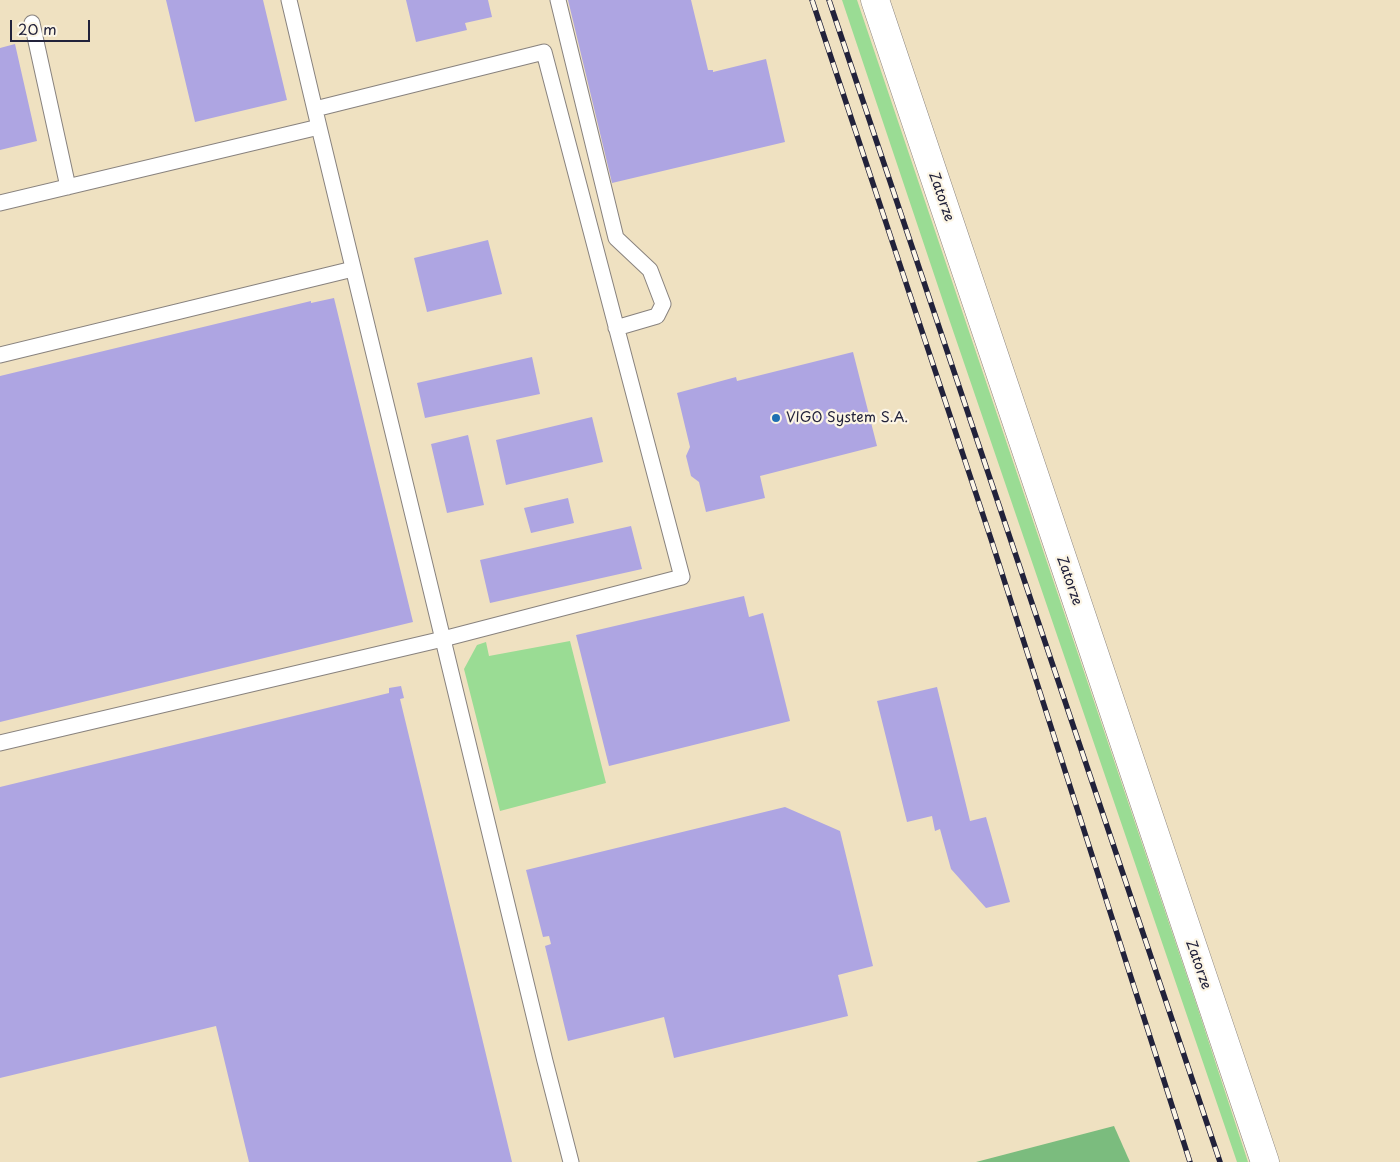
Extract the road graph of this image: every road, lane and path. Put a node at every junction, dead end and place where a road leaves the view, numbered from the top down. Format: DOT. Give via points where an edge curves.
graph roads {
  1 [pos="289,0"];
  2 [pos="558,0"];
  3 [pos="874,0"];
  4 [pos="32,23"];
  5 [pos="315,108"];
  6 [pos="319,127"];
  7 [pos="68,187"];
  8 [pos="0,203"];
  9 [pos="353,269"];
  10 [pos="616,328"];
  11 [pos="0,355"];
  12 [pos="443,639"];
  13 [pos="0,743"];
  14 [pos="571,1162"];
  15 [pos="1264,1162"];
  1 -- 5 [label="lane"];
  2 -- 10 [label="lane" via="616,238 650,270 663,304 657,316"];
  3 -- 15 [label="street, Zatorze"];
  4 -- 7 [label="lane"];
  5 -- 6 [label="lane"];
  5 -- 10 [label="lane" via="544,52"];
  6 -- 7 [label="lane"];
  6 -- 9 [label="lane"];
  7 -- 8 [label="lane"];
  9 -- 11 [label="lane"];
  9 -- 12 [label="lane"];
  10 -- 12 [label="lane" via="682,577"];
  12 -- 13 [label="lane"];
  12 -- 14 [label="lane"];
}
